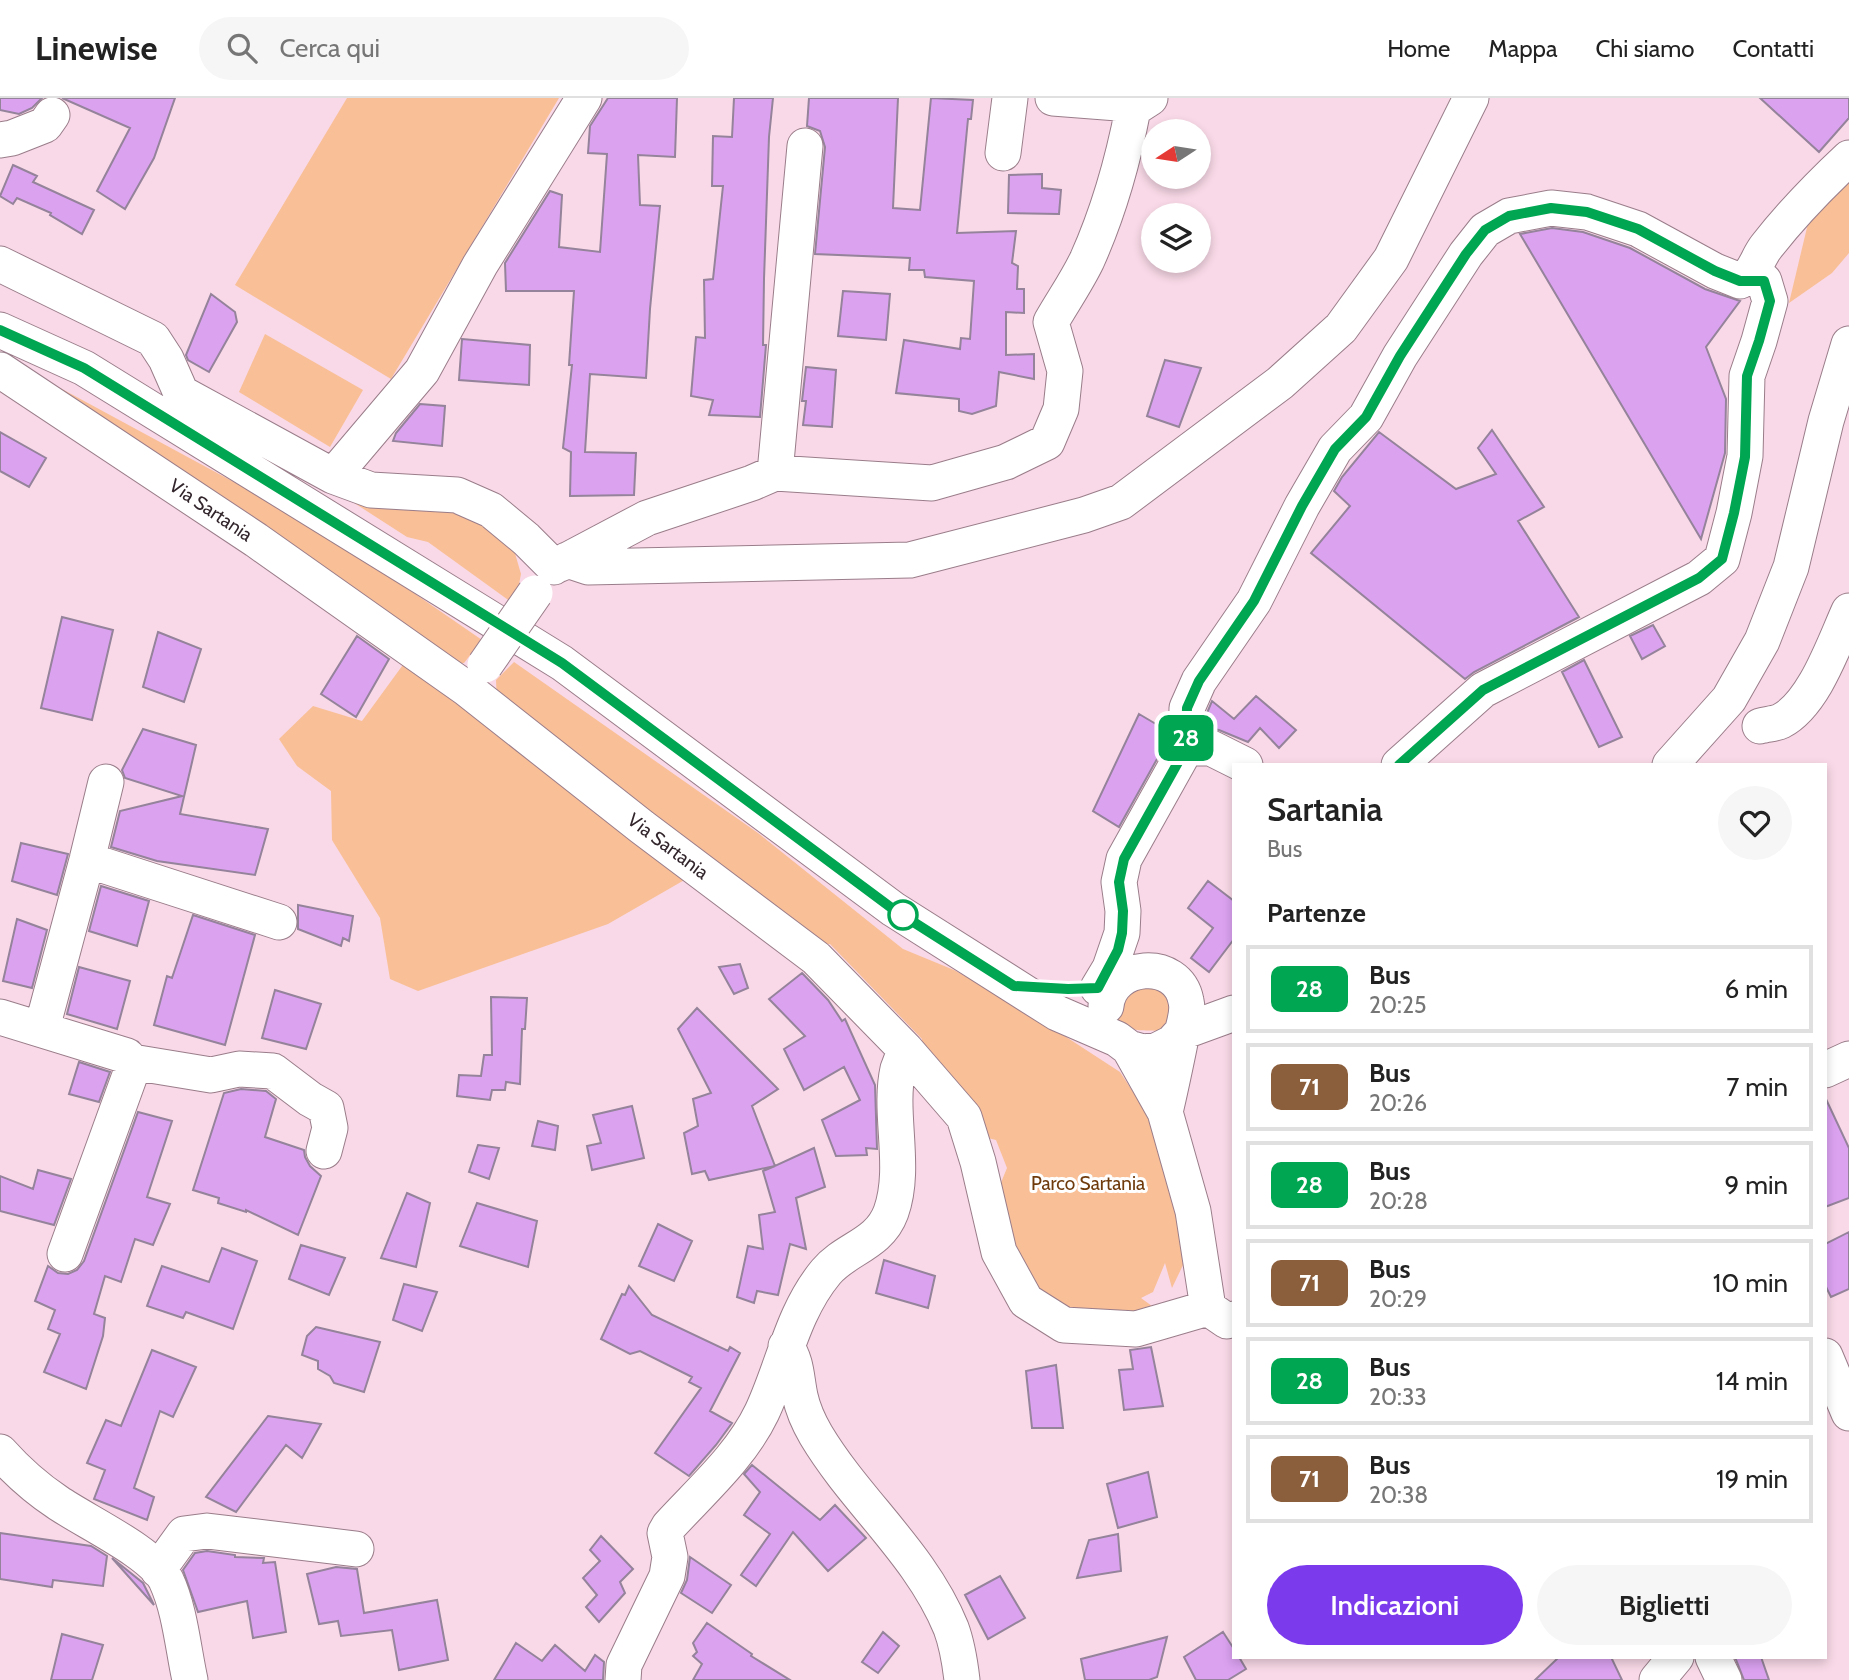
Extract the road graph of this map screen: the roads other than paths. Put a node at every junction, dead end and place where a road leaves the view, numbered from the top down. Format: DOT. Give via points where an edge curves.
graph roads {
  1 [pos="584,98"];
  2 [pos="1010,98"];
  3 [pos="1053,98"];
  4 [pos="1471,98"];
  5 [pos="1142,103"];
  6 [pos="52,114"];
  7 [pos="0,140"];
  8 [pos="804,146"];
  9 [pos="1003,153"];
  10 [pos="1849,158"];
  11 [pos="0,264"];
  12 [pos="1764,281"];
  13 [pos="0,330"];
  14 [pos="1849,344"];
  15 [pos="0,370"];
  16 [pos="775,472"];
  17 [pos="333,476"];
  18 [pos="552,573"];
  19 [pos="1849,611"];
  20 [pos="476,677"];
  21 [pos="1736,687"];
  22 [pos="1705,726"];
  23 [pos="1760,726"];
  24 [pos="1186,748"];
  25 [pos="1241,763"];
  26 [pos="1401,763"];
  27 [pos="1672,763"];
  28 [pos="106,782"];
  29 [pos="88,860"];
  30 [pos="1123,911"];
  31 [pos="279,922"];
  32 [pos="1153,970"];
  33 [pos="1014,986"];
  34 [pos="1105,988"];
  35 [pos="1232,998"];
  36 [pos="1232,1013"];
  37 [pos="1184,1015"];
  38 [pos="0,1017"];
  39 [pos="42,1028"];
  40 [pos="1123,1043"];
  41 [pos="906,1049"];
  42 [pos="1849,1059"];
  43 [pos="132,1062"];
  44 [pos="1827,1069"];
  45 [pos="1165,1112"];
  46 [pos="324,1151"];
  47 [pos="65,1254"];
  48 [pos="1221,1314"];
  49 [pos="786,1346"];
  50 [pos="1827,1361"];
  51 [pos="1849,1413"];
  52 [pos="0,1452"];
  53 [pos="356,1549"];
  54 [pos="158,1570"];
  55 [pos="1674,1659"];
  56 [pos="1714,1659"];
  57 [pos="623,1673"];
  58 [pos="190,1680"];
  59 [pos="962,1680"];
  60 [pos="1657,1680"];
  61 [pos="1724,1680"];
  1 -- 17 [label="street" via="480,265 422,371"];
  2 -- 9 [label="street"];
  3 -- 5 [label="street"];
  4 -- 18 [label="street" via="1391,259 1341,328 1280,383 1121,502 910,560 588,566"];
  5 -- 16 [label="street" via="1086,262 1051,322 1065,371 1061,409 1047,442 1006,462 932,482"];
  6 -- 7 [label="street" via="45,125"];
  8 -- 16 [label="street"];
  10 -- 12 [label="street" via="1765,249 1750,276"];
  11 -- 17 [label="street" via="153,339 181,393"];
  12 -- 24 [label="street" via="1715,271 1638,229 1587,212 1551,208 1509,216 1485,230 1400,356 1366,417 1335,449 1254,601 1199,681 1187,708"];
  12 -- 26 [label="street" via="1770,301 1747,376 1745,457 1722,559 1699,578 1483,690"];
  13 -- 33 [label="street" via="84,368 562,663 893,909"];
  14 -- 21 [label="street" via="1791,567 1762,641"];
  15 -- 20 [label="street, Via Sartania" via="256,540"];
  16 -- 18 [label="street" via="647,518"];
  17 -- 18 [label="street" via="371,491 457,495 491,510 526,539"];
  18 -- 20 [label="street, bridge"];
  19 -- 23 [label="street" via="1823,670 1802,703 1781,721"];
  20 -- 41 [label="street, Via Sartania" via="642,827 816,958"];
  21 -- 22 [label="street"];
  21 -- 23 [label="street"];
  22 -- 23 [label="street"];
  22 -- 27 [label="street"];
  24 -- 25 [label="street" via="1211,748"];
  24 -- 30 [label="street" via="1124,859 1119,882"];
  28 -- 29 [label="street"];
  29 -- 31 [label="street"];
  29 -- 39 [label="street"];
  30 -- 32 [label="street" via="1137,947"];
  30 -- 34 [label="street" via="1118,950"];
  32 -- 34 [label="street" via="1137,970"];
  32 -- 37 [label="street" via="1178,985"];
  33 -- 34 [label="street"];
  33 -- 40 [label="street" via="1057,1013"];
  34 -- 40 [label="street" via="1109,1027"];
  35 -- 37 [label="street"];
  36 -- 37 [label="street"];
  37 -- 40 [label="street" via="1172,1043 1158,1050 1143,1052"];
  37 -- 45 [label="street"];
  38 -- 39 [label="street"];
  39 -- 43 [label="street" via="127,1056"];
  40 -- 45 [label="street"];
  41 -- 48 [label="street, Via Sartania" via="964,1117 999,1252 1026,1301 1064,1325 1136,1329"];
  41 -- 49 [label="street" via="898,1069 898,1174 891,1213 873,1239 827,1271"];
  42 -- 44 [label="street"];
  43 -- 46 [label="street" via="211,1075 239,1069 273,1071 326,1108 330,1128"];
  43 -- 47 [label="street"];
  45 -- 48 [label="street"];
  49 -- 57 [label="street" via="761,1414 740,1450 665,1533 670,1557 667,1576"];
  49 -- 59 [label="street" via="794,1358 804,1411 816,1436 930,1588 951,1628"];
  50 -- 51 [label="street"];
  52 -- 54 [label="street" via="55,1501"];
  53 -- 54 [label="street" via="207,1531 184,1534"];
  54 -- 58 [label="street" via="173,1601"];
  55 -- 60 [label="street"];
  56 -- 61 [label="street"];
}
